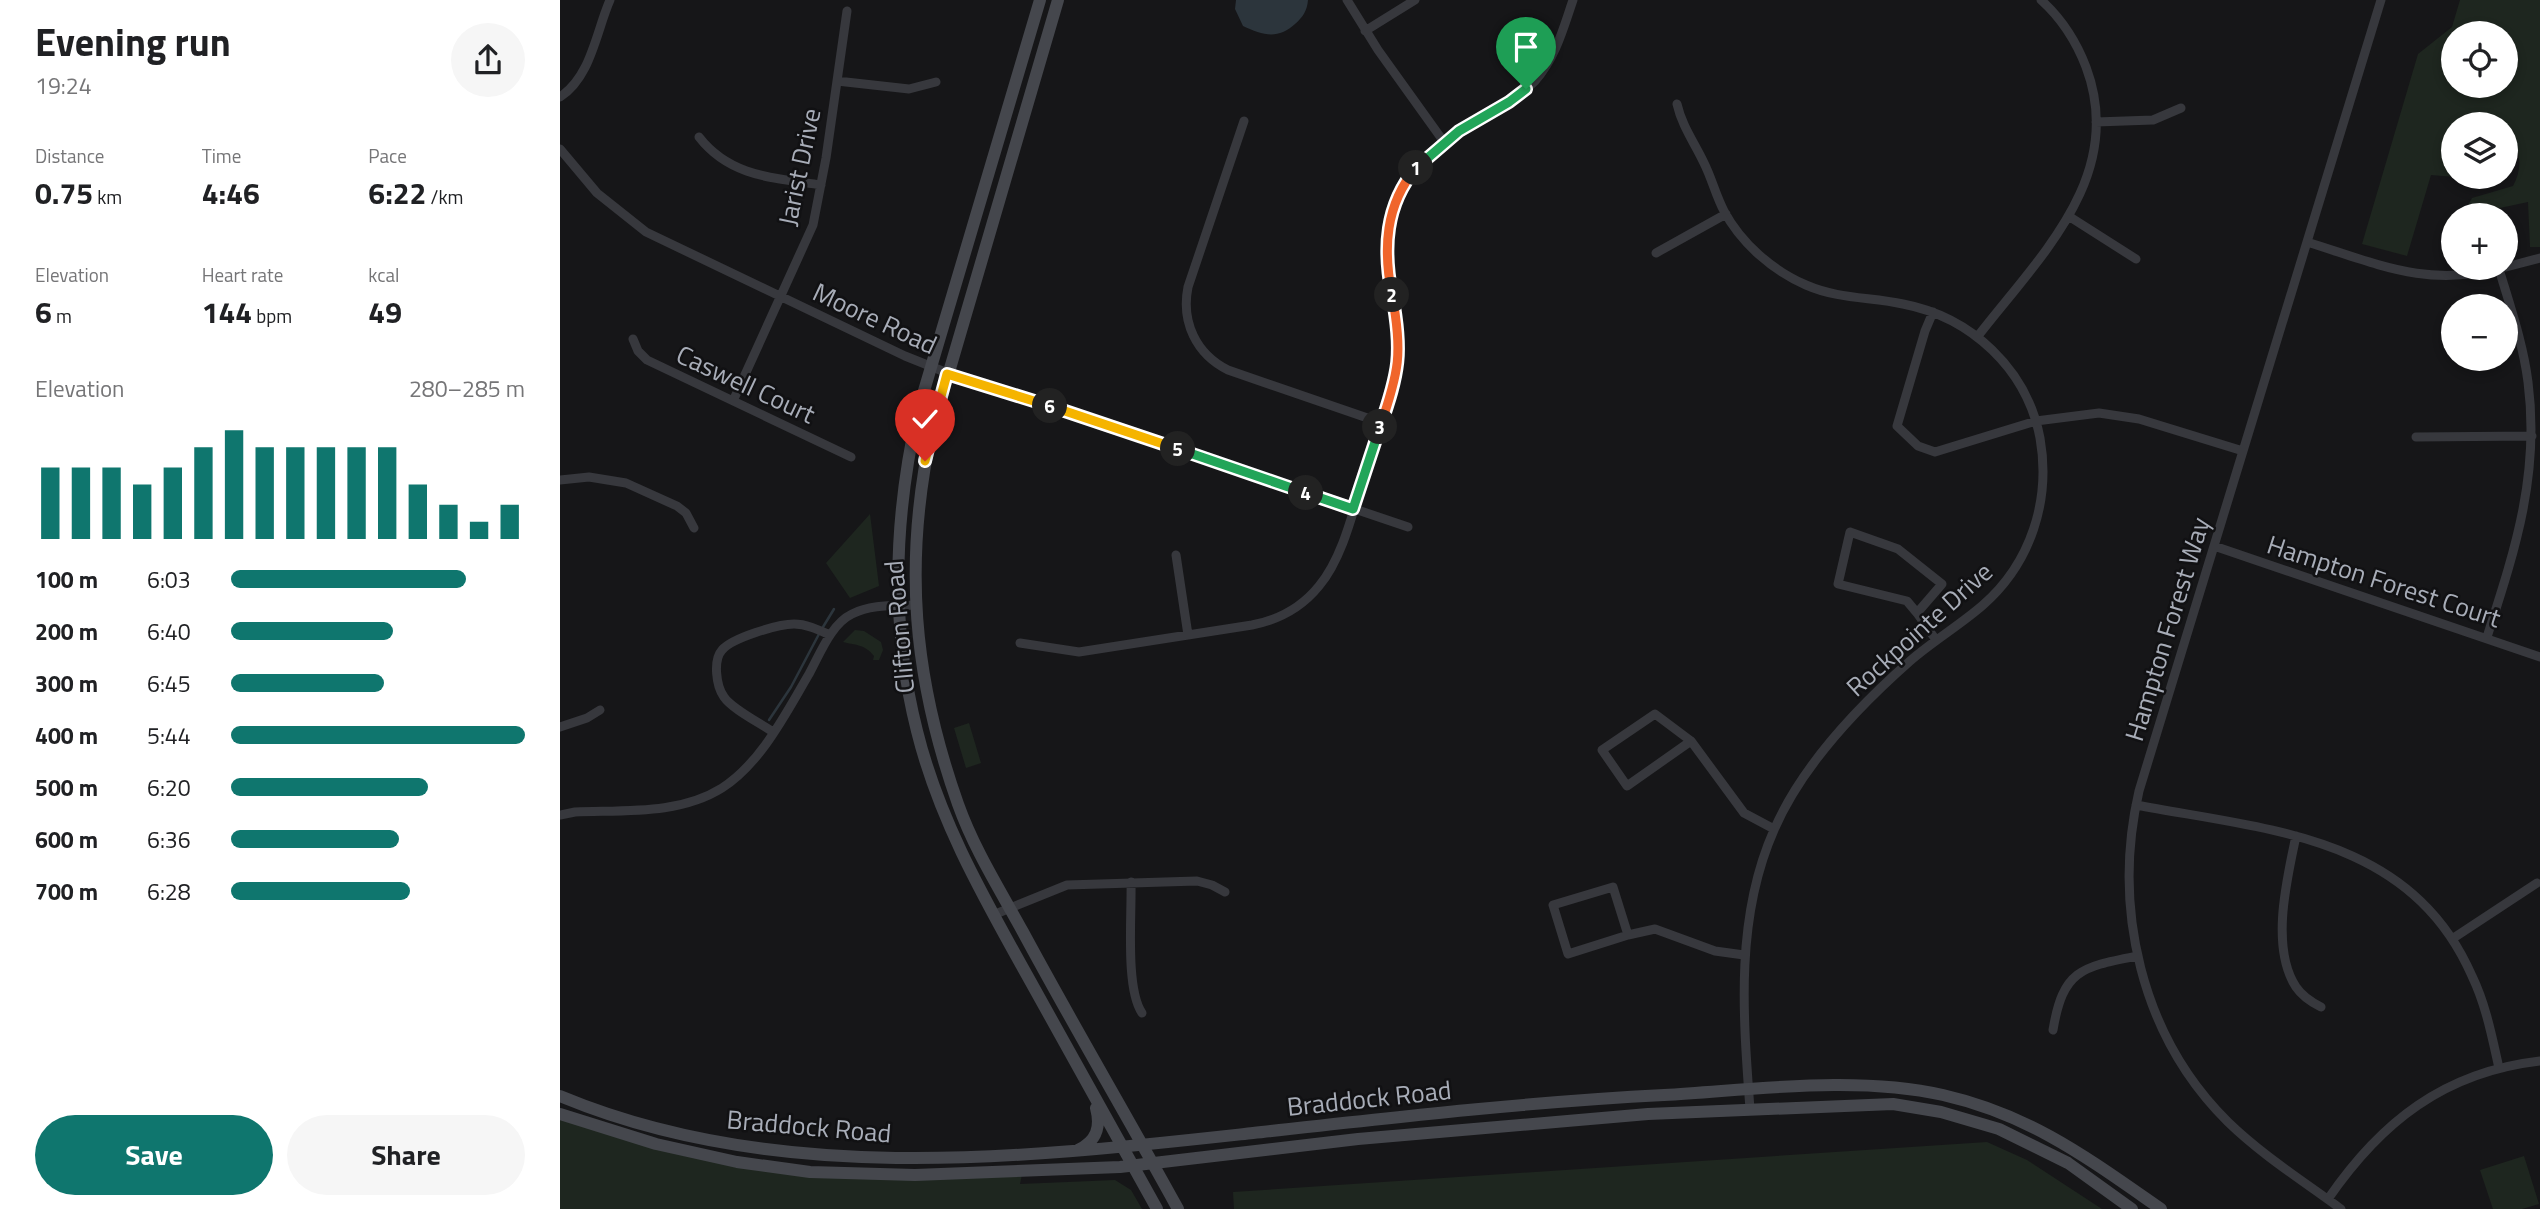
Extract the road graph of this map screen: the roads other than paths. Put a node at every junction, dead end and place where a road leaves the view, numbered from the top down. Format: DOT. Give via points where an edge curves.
graph roads {
  1 [pos="610,0"];
  2 [pos="1040,0"];
  3 [pos="1058,0"];
  4 [pos="1347,0"];
  5 [pos="1415,0"];
  6 [pos="1573,0"];
  7 [pos="2041,0"];
  8 [pos="2381,0"];
  9 [pos="847,11"];
  10 [pos="1365,31"];
  11 [pos="837,81"];
  12 [pos="936,82"];
  13 [pos="560,97"];
  14 [pos="1676,103"];
  15 [pos="2181,108"];
  16 [pos="1244,121"];
  17 [pos="2096,122"];
  18 [pos="699,137"];
  19 [pos="1444,142"];
  20 [pos="560,149"];
  21 [pos="821,185"];
  22 [pos="1726,214"];
  23 [pos="2070,217"];
  24 [pos="2307,242"];
  25 [pos="1656,253"];
  26 [pos="2540,258"];
  27 [pos="2136,259"];
  28 [pos="2518,264"];
  29 [pos="2441,275"];
  30 [pos="2505,280"];
  31 [pos="780,297"];
  32 [pos="1933,312"];
  33 [pos="1978,336"];
  34 [pos="633,338"];
  35 [pos="931,367"];
  36 [pos="947,374"];
  37 [pos="733,401"];
  38 [pos="2036,421"];
  39 [pos="1382,423"];
  40 [pos="2532,436"];
  41 [pos="2416,437"];
  42 [pos="2243,451"];
  43 [pos="851,457"];
  44 [pos="560,481"];
  45 [pos="1353,509"];
  46 [pos="1408,527"];
  47 [pos="694,528"];
  48 [pos="2214,546"];
  49 [pos="1176,555"];
  50 [pos="898,606"];
  51 [pos="915,606"];
  52 [pos="1917,613"];
  53 [pos="830,635"];
  54 [pos="1188,635"];
  55 [pos="2487,637"];
  56 [pos="1936,640"];
  57 [pos="1020,643"];
  58 [pos="2540,657"];
  59 [pos="600,710"];
  60 [pos="560,727"];
  61 [pos="773,732"];
  62 [pos="1691,741"];
  63 [pos="2136,804"];
  64 [pos="560,816"];
  65 [pos="1774,829"];
  66 [pos="2296,836"];
  67 [pos="1131,882"];
  68 [pos="2537,883"];
  69 [pos="1226,892"];
  70 [pos="1009,907"];
  71 [pos="993,915"];
  72 [pos="1628,935"];
  73 [pos="2452,939"];
  74 [pos="1744,955"];
  75 [pos="2137,956"];
  76 [pos="2321,1007"];
  77 [pos="1142,1013"];
  78 [pos="2053,1030"];
  79 [pos="2540,1062"];
  80 [pos="2499,1068"];
  81 [pos="1749,1090"];
  82 [pos="1091,1091"];
  83 [pos="560,1096"];
  84 [pos="1750,1109"];
  85 [pos="560,1114"];
  86 [pos="1142,1145"];
  87 [pos="1123,1147"];
  88 [pos="1076,1151"];
  89 [pos="1152,1163"];
  90 [pos="1134,1166"];
  91 [pos="2328,1199"];
  92 [pos="1157,1209"];
  93 [pos="1178,1209"];
  94 [pos="2132,1209"];
  95 [pos="2161,1209"];
  96 [pos="2342,1209"];
  1 -- 13 [label="street" via="584,71"];
  2 -- 35 [label="main road, Clifton Road"];
  3 -- 36 [label="main road, Clifton Road"];
  4 -- 10 [label="street"];
  5 -- 10 [label="street"];
  6 -- 19 [label="street" via="1552,57 1536,79 1509,102"];
  7 -- 17 [label="street" via="2058,17 2080,53 2090,79"];
  8 -- 24 [label="street, Hampton Forest Way"];
  9 -- 11 [label="street, Jarist Drive"];
  10 -- 19 [label="street"];
  11 -- 12 [label="street" via="909,89"];
  11 -- 21 [label="street, Jarist Drive"];
  14 -- 22 [label="street, Rockpointe Drive"];
  15 -- 17 [label="street" via="2153,120"];
  16 -- 39 [label="street" via="1188,287 1186,311 1193,335 1206,355 1228,370"];
  17 -- 23 [label="street" via="2090,171"];
  18 -- 21 [label="street" via="712,153 733,166"];
  19 -- 39 [label="street" via="1408,178 1392,210 1386,261 1399,352"];
  20 -- 31 [label="street, Moore Road" via="597,193 646,232"];
  21 -- 31 [label="street, Jarist Drive" via="813,225"];
  22 -- 25 [label="street"];
  22 -- 32 [label="street, Rockpointe Drive" via="1759,254 1804,285 1837,296"];
  23 -- 27 [label="street"];
  23 -- 33 [label="street"];
  24 -- 29 [label="street" via="2423,275"];
  24 -- 42 [label="street, Hampton Forest Way"];
  26 -- 28 [label="street"];
  30 -- 40 [label="street" via="2525,363"];
  31 -- 35 [label="street, Moore Road"];
  31 -- 37 [label="street, Jarist Drive"];
  32 -- 33 [label="street, Rockpointe Drive"];
  32 -- 38 [label="street" via="1897,426 1918,446 1935,452"];
  33 -- 38 [label="street, Rockpointe Drive" via="2013,374"];
  34 -- 37 [label="street, Caswell Court" via="648,360"];
  35 -- 36 [label="street, Moore Road"];
  35 -- 50 [label="main road, Clifton Road" via="905,470"];
  36 -- 45 [label="street, Moore Road"];
  36 -- 51 [label="main road, Clifton Road" via="920,493"];
  37 -- 43 [label="street, Caswell Court"];
  38 -- 42 [label="street" via="2082,413 2117,414"];
  38 -- 56 [label="street, Rockpointe Drive" via="2043,493 2028,544 2011,574 1986,602"];
  39 -- 45 [label="street"];
  40 -- 41 [label="street"];
  40 -- 55 [label="street" via="2523,522"];
  42 -- 48 [label="street, Hampton Forest Way"];
  44 -- 47 [label="street" via="598,477 626,483 677,506"];
  45 -- 46 [label="street, Moore Road"];
  45 -- 54 [label="street" via="1331,569 1300,604 1262,623"];
  48 -- 55 [label="street, Hampton Forest Court"];
  48 -- 63 [label="street, Hampton Forest Way"];
  49 -- 54 [label="street"];
  50 -- 51 [label="street"];
  50 -- 53 [label="street" via="850,614"];
  50 -- 71 [label="main road, Clifton Road" via="907,685 926,765 950,831"];
  51 -- 70 [label="main road, Clifton Road" via="923,681 938,742 959,807"];
  52 -- 52 [label="street" via="1942,584 1898,549 1850,532 1838,584 1907,601"];
  52 -- 56 [label="street"];
  53 -- 61 [label="street"];
  53 -- 61 [label="street" via="807,626 776,626 721,650 717,660 724,696"];
  54 -- 57 [label="street" via="1079,652"];
  55 -- 58 [label="street, Hampton Forest Court"];
  56 -- 65 [label="street, Rockpointe Drive" via="1883,687 1823,752"];
  59 -- 60 [label="street"];
  61 -- 64 [label="street" via="723,787 694,802"];
  62 -- 62 [label="street" via="1627,786 1602,750 1655,714"];
  62 -- 65 [label="street" via="1744,813"];
  63 -- 66 [label="street"];
  63 -- 75 [label="street, Hampton Forest Way" via="2129,876"];
  65 -- 74 [label="street, Rockpointe Drive" via="1752,899"];
  66 -- 73 [label="street" via="2342,850 2386,873 2423,904"];
  66 -- 76 [label="street" via="2283,902 2284,947 2296,987"];
  67 -- 69 [label="street" via="1197,881"];
  67 -- 70 [label="street" via="1067,885"];
  67 -- 77 [label="street" via="1132,985"];
  68 -- 73 [label="street"];
  70 -- 71 [label="street"];
  70 -- 86 [label="main road, Clifton Road"];
  71 -- 82 [label="main road, Clifton Road"];
  72 -- 72 [label="street" via="1613,887 1553,905 1568,954"];
  72 -- 74 [label="street" via="1655,929 1715,951"];
  73 -- 80 [label="street" via="2480,994"];
  74 -- 81 [label="street, Rockpointe Drive"];
  75 -- 78 [label="street" via="2094,966 2074,977 2059,999"];
  75 -- 91 [label="street, Hampton Forest Way" via="2162,1027 2202,1093 2251,1144"];
  79 -- 80 [label="street"];
  80 -- 91 [label="street" via="2450,1086 2402,1116 2363,1153"];
  81 -- 84 [label="street, Rockpointe Drive"];
  81 -- 86 [label="main road, Braddock Road" via="1504,1106"];
  81 -- 95 [label="main road, Braddock Road" via="1880,1086 1975,1104 2069,1145"];
  82 -- 87 [label="main road, Clifton Road"];
  82 -- 88 [label="main road" via="1099,1120 1097,1132"];
  83 -- 88 [label="main road, Braddock Road" via="655,1127 798,1153 884,1158"];
  84 -- 89 [label="main road, Braddock Road" via="1561,1120"];
  84 -- 94 [label="main road, Braddock Road" via="1894,1104 1950,1114 2045,1150"];
  85 -- 90 [label="main road, Braddock Road" via="656,1144 810,1172 915,1175"];
  86 -- 87 [label="main road, Braddock Road"];
  86 -- 89 [label="main road, Clifton Road"];
  87 -- 88 [label="main road, Braddock Road"];
  87 -- 90 [label="main road, Clifton Road"];
  89 -- 90 [label="main road, Braddock Road"];
  89 -- 93 [label="main road, Clifton Road"];
  90 -- 92 [label="main road, Clifton Road"];
  91 -- 96 [label="street, Hampton Forest Way"];
}
